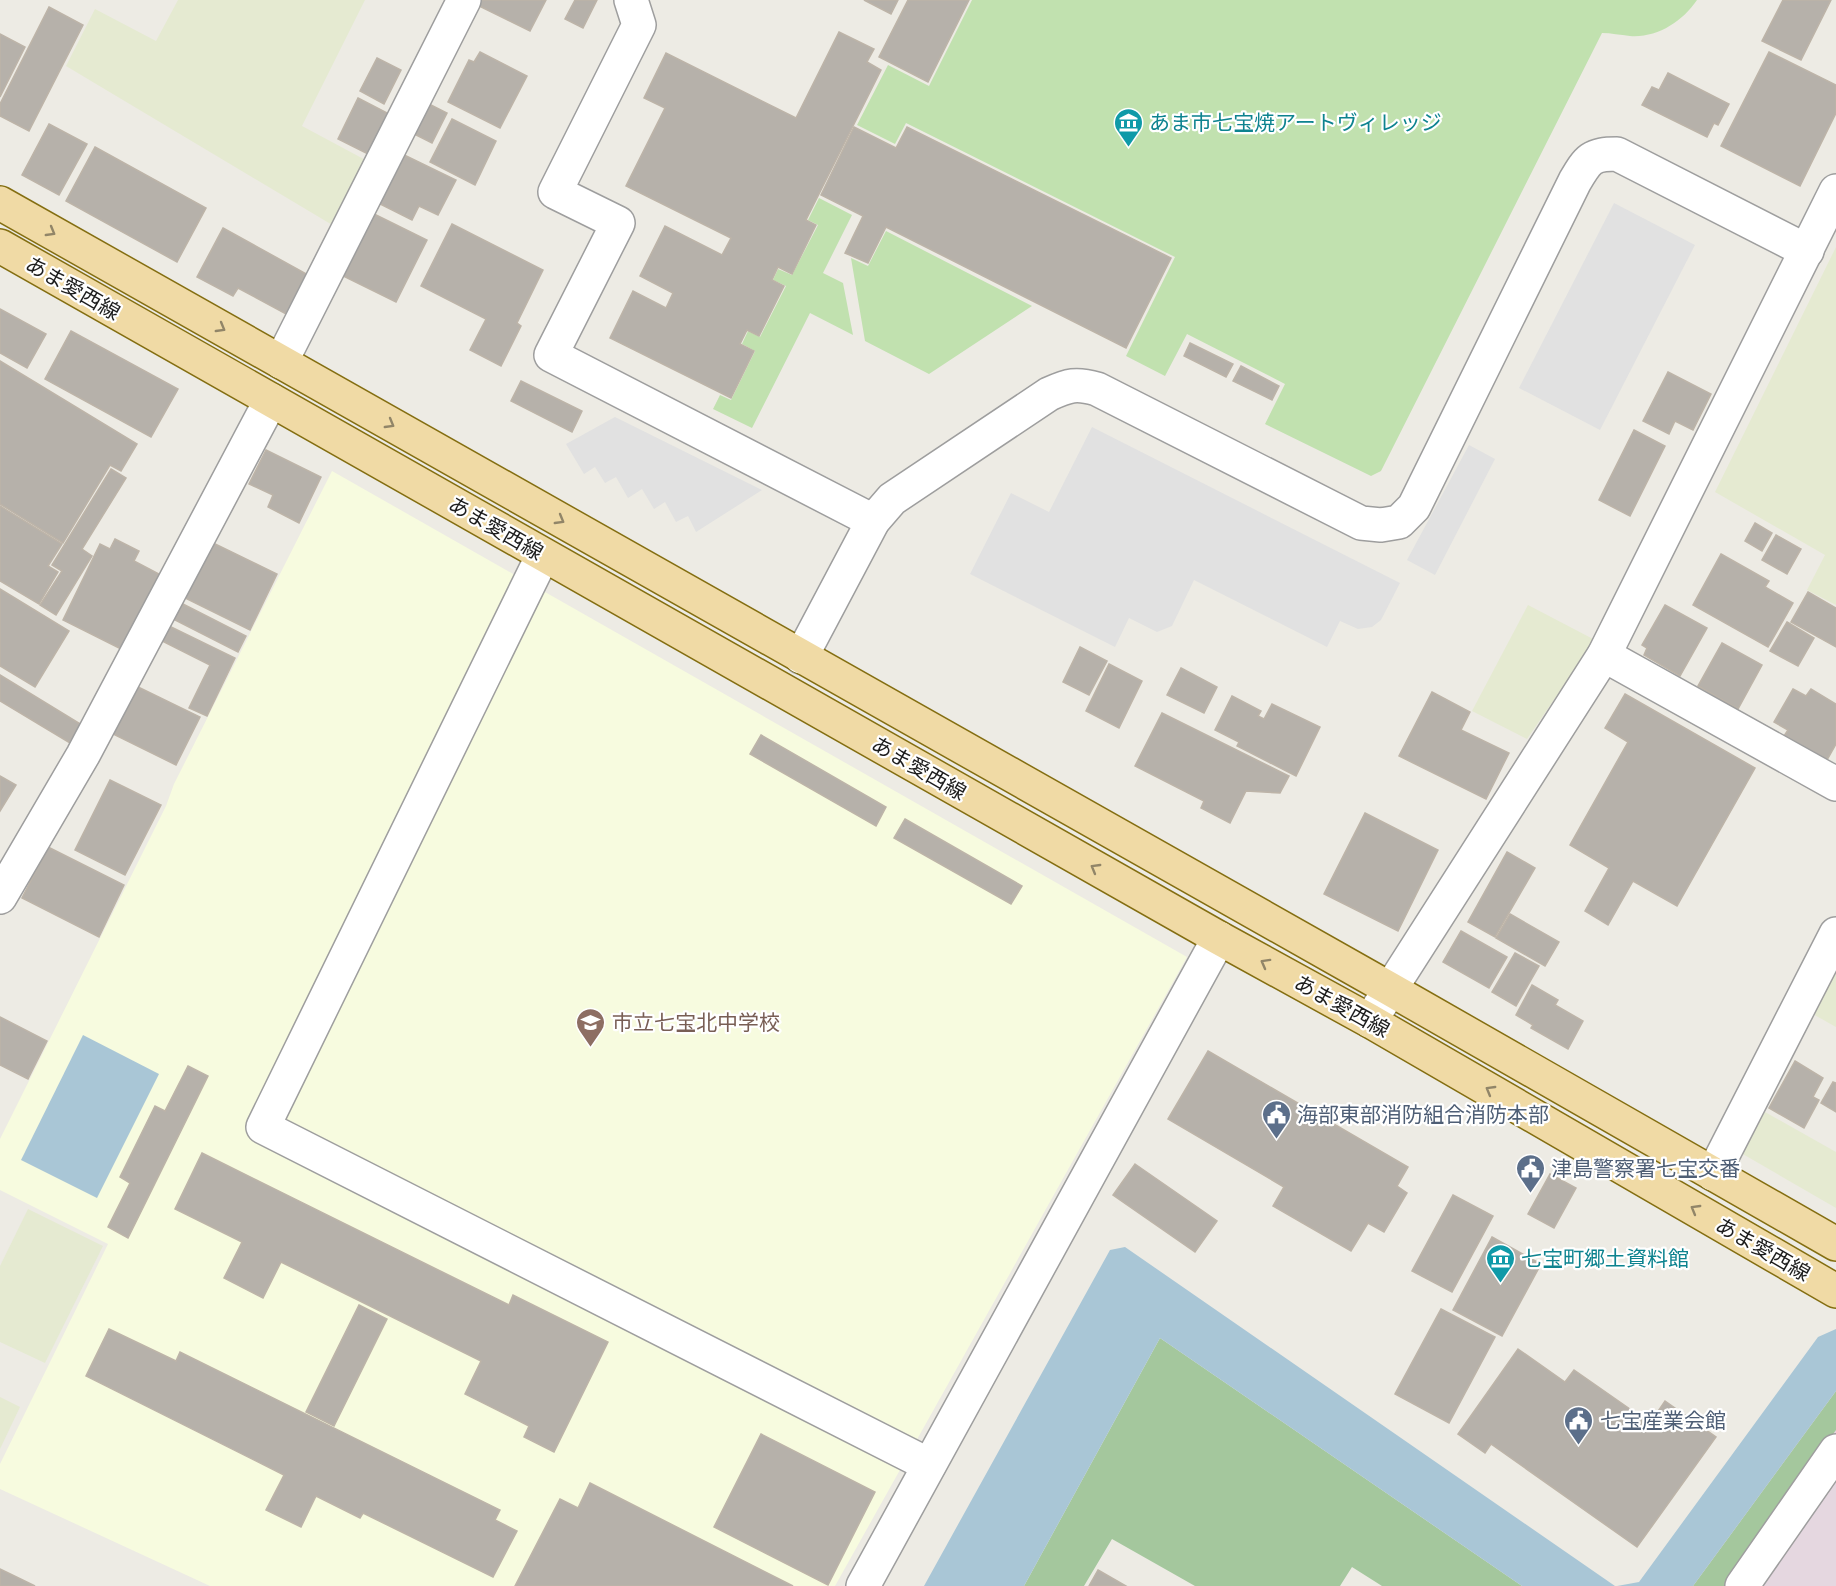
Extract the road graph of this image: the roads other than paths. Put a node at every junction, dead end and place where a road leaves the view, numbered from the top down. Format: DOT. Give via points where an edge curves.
graph roads {
  1 [pos="464,0"];
  2 [pos="631,0"];
  3 [pos="1836,191"];
  4 [pos="0,203"];
  5 [pos="0,246"];
  6 [pos="1807,251"];
  7 [pos="282,362"];
  8 [pos="271,400"];
  9 [pos="873,521"];
  10 [pos="543,555"];
  11 [pos="1604,655"];
  12 [pos="801,657"];
  13 [pos="1836,784"];
  14 [pos="0,897"];
  15 [pos="1836,934"];
  16 [pos="1219,938"];
  17 [pos="1390,989"];
  18 [pos="1370,1021"];
  19 [pos="1713,1174"];
  20 [pos="1836,1244"];
  21 [pos="1836,1291"];
  22 [pos="1836,1451"];
  23 [pos="929,1465"];
  24 [pos="863,1586"];
  25 [pos="1742,1586"];
  1 -- 7 [label="street"];
  2 -- 9 [label="street" via="639,24 555,192 618,223 551,355"];
  3 -- 6 [label="street"];
  4 -- 7 [label="main road, あま愛西線, one-way"];
  5 -- 8 [label="main road, あま愛西線"];
  6 -- 9 [label="street" via="1617,154 1598,154 1586,162 1575,181 1414,507 1399,522 1361,523 1097,388 1080,384 1065,387 1031,406 892,499"];
  6 -- 11 [label="street"];
  7 -- 12 [label="main road, あま愛西線, one-way"];
  8 -- 10 [label="main road, あま愛西線"];
  8 -- 14 [label="street" via="83,755"];
  9 -- 12 [label="street"];
  16 -- 10 [label="main road, あま愛西線, one-way"];
  10 -- 23 [label="street" via="263,1127"];
  11 -- 13 [label="street"];
  11 -- 17 [label="street"];
  12 -- 17 [label="main road, あま愛西線"];
  15 -- 19 [label="street"];
  18 -- 16 [label="main road, あま愛西線, one-way"];
  16 -- 23 [label="street"];
  17 -- 18 [label="street"];
  17 -- 19 [label="main road, あま愛西線"];
  21 -- 18 [label="main road, あま愛西線, one-way"];
  19 -- 20 [label="main road, あま愛西線"];
  22 -- 25 [label="street"];
  23 -- 24 [label="street"];
}
